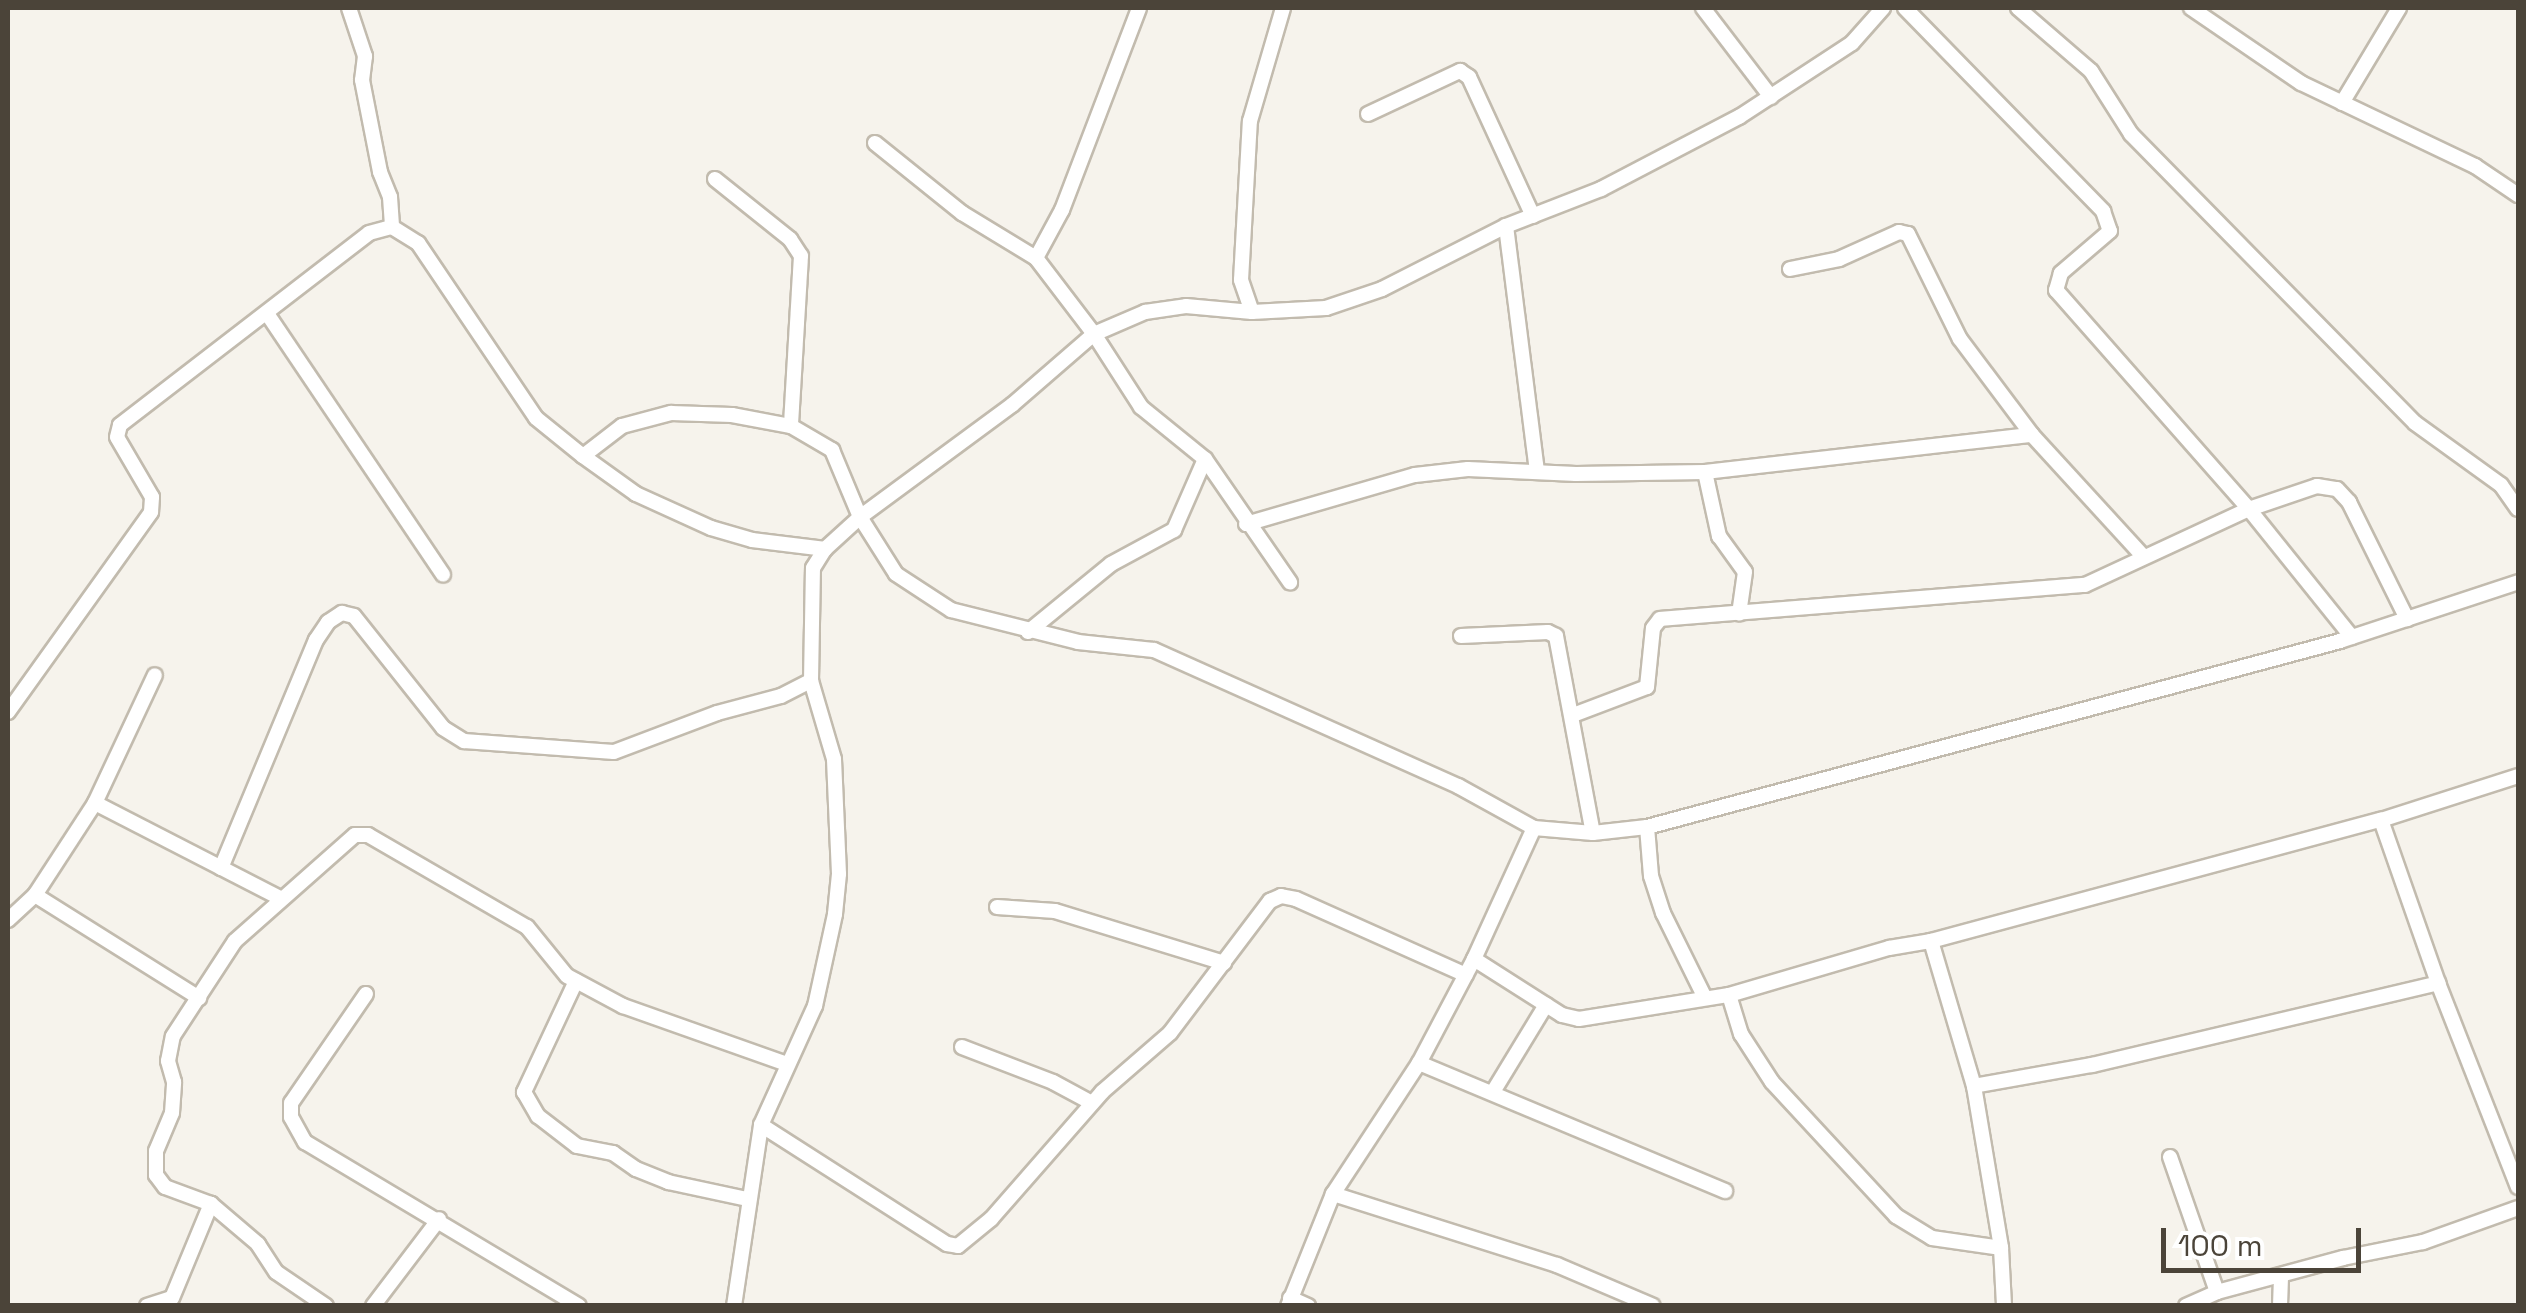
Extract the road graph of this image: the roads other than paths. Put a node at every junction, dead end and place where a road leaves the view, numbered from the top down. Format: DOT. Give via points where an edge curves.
graph roads {
  1 [pos="349,8"];
  2 [pos="1139,8"];
  3 [pos="1283,8"];
  4 [pos="1703,8"];
  5 [pos="1884,8"];
  6 [pos="1905,8"];
  7 [pos="2018,8"];
  8 [pos="2190,8"];
  9 [pos="2399,8"];
  10 [pos="1771,96"];
  11 [pos="2342,103"];
  12 [pos="1368,114"];
  13 [pos="875,144"];
  14 [pos="715,179"];
  15 [pos="2518,195"];
  16 [pos="1534,216"];
  17 [pos="392,226"];
  18 [pos="1506,226"];
  19 [pos="1036,258"];
  20 [pos="1790,269"];
  21 [pos="1252,312"];
  22 [pos="268,315"];
  23 [pos="1094,334"];
  24 [pos="791,426"];
  25 [pos="2032,435"];
  26 [pos="583,456"];
  27 [pos="1205,459"];
  28 [pos="1536,470"];
  29 [pos="1705,472"];
  30 [pos="2249,509"];
  31 [pos="2518,510"];
  32 [pos="860,517"];
  33 [pos="1246,524"];
  34 [pos="826,549"];
  35 [pos="2142,556"];
  36 [pos="443,574"];
  37 [pos="1290,582"];
  38 [pos="2518,582"];
  39 [pos="1739,614"];
  40 [pos="2407,619"];
  41 [pos="1028,632"];
  42 [pos="1461,636"];
  43 [pos="2352,637"];
  44 [pos="156,675"];
  45 [pos="811,680"];
  46 [pos="8,712"];
  47 [pos="1572,715"];
  48 [pos="2518,776"];
  49 [pos="96,803"];
  50 [pos="2382,820"];
  51 [pos="1647,827"];
  52 [pos="1534,828"];
  53 [pos="1593,833"];
  54 [pos="221,868"];
  55 [pos="35,896"];
  56 [pos="280,898"];
  57 [pos="998,908"];
  58 [pos="8,920"];
  59 [pos="1931,941"];
  60 [pos="1474,959"];
  61 [pos="1224,963"];
  62 [pos="1466,975"];
  63 [pos="576,980"];
  64 [pos="2438,983"];
  65 [pos="366,994"];
  66 [pos="1729,995"];
  67 [pos="1704,996"];
  68 [pos="200,998"];
  69 [pos="1546,1006"];
  70 [pos="962,1047"];
  71 [pos="1419,1063"];
  72 [pos="787,1064"];
  73 [pos="1974,1086"];
  74 [pos="1494,1092"];
  75 [pos="1092,1103"];
  76 [pos="762,1125"];
  77 [pos="2170,1157"];
  78 [pos="2518,1187"];
  79 [pos="1725,1191"];
  80 [pos="1333,1194"];
  81 [pos="747,1199"];
  82 [pos="211,1204"];
  83 [pos="2518,1208"];
  84 [pos="439,1219"];
  85 [pos="2001,1248"];
  86 [pos="2281,1275"];
  87 [pos="2216,1292"];
  88 [pos="1289,1302"];
  89 [pos="147,1306"];
  90 [pos="326,1306"];
  91 [pos="372,1306"];
  92 [pos="578,1306"];
  93 [pos="734,1306"];
  94 [pos="1308,1306"];
  95 [pos="1652,1306"];
  96 [pos="2004,1306"];
  97 [pos="2186,1306"];
  98 [pos="2280,1306"];
  1 -- 17 [label="street" via="365,56 362,80"];
  2 -- 19 [label="street" via="1068,194"];
  3 -- 21 [label="street" via="1250,121 1242,280"];
  4 -- 10 [label="street"];
  5 -- 10 [label="street" via="1852,43"];
  6 -- 30 [label="street" via="2103,211 2110,232 2061,273 2056,290"];
  7 -- 31 [label="street" via="2091,71 2131,134 2415,423 2501,484"];
  8 -- 11 [label="street"];
  9 -- 11 [label="street"];
  10 -- 16 [label="street" via="1601,189"];
  11 -- 15 [label="street" via="2475,166"];
  12 -- 16 [label="street" via="1460,71"];
  13 -- 19 [label="street" via="962,213"];
  14 -- 24 [label="street" via="790,239 801,256"];
  16 -- 18 [label="street"];
  17 -- 22 [label="street" via="370,233"];
  17 -- 26 [label="street" via="418,244 536,418"];
  18 -- 21 [label="street" via="1382,289 1326,308"];
  18 -- 28 [label="street"];
  19 -- 23 [label="street"];
  20 -- 25 [label="street" via="1839,260 1908,234 1960,339"];
  21 -- 23 [label="street" via="1186,306 1145,312"];
  22 -- 36 [label="street"];
  22 -- 46 [label="street" via="120,425 117,436 152,497 151,512"];
  23 -- 27 [label="street" via="1141,407"];
  23 -- 32 [label="street" via="1012,405"];
  24 -- 26 [label="street" via="732,415 670,414 622,426"];
  24 -- 32 [label="street" via="832,450"];
  25 -- 29 [label="street"];
  25 -- 35 [label="street"];
  26 -- 34 [label="street" via="636,494 711,528"];
  27 -- 33 [label="street"];
  27 -- 41 [label="street" via="1174,530 1111,564"];
  28 -- 29 [label="street"];
  28 -- 33 [label="street" via="1415,475"];
  29 -- 39 [label="street" via="1719,536 1745,572"];
  30 -- 35 [label="street"];
  30 -- 40 [label="street" via="2317,486 2336,489 2349,502"];
  30 -- 43 [label="street"];
  32 -- 34 [label="street"];
  32 -- 41 [label="street" via="908,585 951,610"];
  33 -- 37 [label="street"];
  34 -- 45 [label="street" via="814,568"];
  35 -- 39 [label="street" via="2084,585"];
  38 -- 40 [label="street"];
  39 -- 47 [label="street" via="1660,619 1653,628 1647,688"];
  40 -- 43 [label="street"];
  41 -- 52 [label="street" via="1154,650 1458,786"];
  42 -- 47 [label="street" via="1556,636"];
  43 -- 51 [label="street"];
  44 -- 49 [label="street"];
  45 -- 54 [label="street" via="614,752 464,741 443,728 354,616 342,613 316,640"];
  45 -- 72 [label="street" via="834,760 840,874 814,1006"];
  47 -- 53 [label="street"];
  48 -- 50 [label="street"];
  49 -- 54 [label="street"];
  49 -- 55 [label="street"];
  50 -- 59 [label="street"];
  50 -- 64 [label="street"];
  51 -- 53 [label="street"];
  51 -- 67 [label="street" via="1650,876"];
  52 -- 53 [label="street"];
  52 -- 60 [label="street"];
  54 -- 56 [label="street"];
  55 -- 58 [label="street"];
  55 -- 68 [label="street"];
  56 -- 63 [label="street" via="344,843 368,834 527,927"];
  56 -- 68 [label="street" via="236,941"];
  57 -- 61 [label="street" via="1055,911"];
  59 -- 66 [label="street"];
  59 -- 73 [label="street"];
  60 -- 62 [label="street"];
  60 -- 69 [label="street"];
  61 -- 62 [label="street" via="1270,901 1281,896"];
  61 -- 75 [label="street" via="1170,1032"];
  62 -- 71 [label="street"];
  63 -- 72 [label="street" via="623,1006"];
  63 -- 81 [label="street" via="524,1092 538,1116 577,1146 613,1153 668,1182"];
  64 -- 73 [label="street" via="2092,1066"];
  64 -- 78 [label="street"];
  65 -- 84 [label="street" via="291,1103 291,1117 305,1142"];
  66 -- 67 [label="street"];
  66 -- 85 [label="street" via="1741,1034 1772,1082 1896,1216 1932,1238"];
  67 -- 69 [label="street" via="1579,1019"];
  68 -- 82 [label="street" via="173,1036 172,1113 156,1151 156,1175 165,1187"];
  69 -- 74 [label="street"];
  70 -- 75 [label="street"];
  71 -- 74 [label="street"];
  71 -- 80 [label="street"];
  72 -- 76 [label="street"];
  73 -- 85 [label="street"];
  74 -- 79 [label="street"];
  75 -- 76 [label="street" via="991,1219 958,1246"];
  76 -- 81 [label="street"];
  77 -- 87 [label="street"];
  80 -- 88 [label="street"];
  80 -- 95 [label="street" via="1556,1265"];
  81 -- 93 [label="street"];
  82 -- 89 [label="street" via="172,1298"];
  82 -- 90 [label="street" via="258,1244 276,1272"];
  83 -- 86 [label="street" via="2423,1242"];
  84 -- 91 [label="street"];
  84 -- 92 [label="street"];
  85 -- 96 [label="street"];
  86 -- 87 [label="street"];
  86 -- 98 [label="street"];
  87 -- 97 [label="street"];
  88 -- 94 [label="street"];
}
